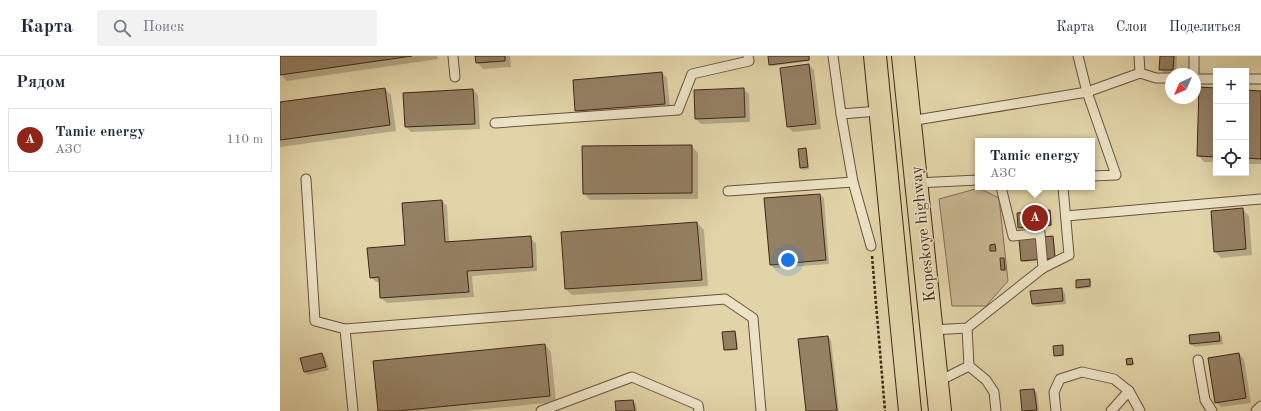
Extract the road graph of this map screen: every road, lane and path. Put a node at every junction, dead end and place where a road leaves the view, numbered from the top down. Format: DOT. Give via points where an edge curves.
graph roads {
  1 [pos="453,56"];
  2 [pos="748,56"];
  3 [pos="833,56"];
  4 [pos="875,56"];
  5 [pos="1078,56"];
  6 [pos="1139,56"];
  7 [pos="1194,56"];
  8 [pos="906,60"];
  9 [pos="1194,68"];
  10 [pos="1140,74"];
  11 [pos="455,77"];
  12 [pos="1165,78"];
  13 [pos="1201,79"];
  14 [pos="1213,79"];
  15 [pos="1249,79"];
  16 [pos="1261,79"];
  17 [pos="1087,92"];
  18 [pos="880,111"];
  19 [pos="840,114"];
  20 [pos="910,121"];
  21 [pos="495,123"];
  22 [pos="1095,176"];
  23 [pos="306,179"];
  24 [pos="975,180"];
  25 [pos="853,182"];
  26 [pos="916,183"];
  27 [pos="1002,190"];
  28 [pos="1063,190"];
  29 [pos="728,191"];
  30 [pos="1261,199"];
  31 [pos="1066,216"];
  32 [pos="871,246"];
  33 [pos="1043,268"];
  34 [pos="345,328"];
  35 [pos="967,328"];
  36 [pos="932,330"];
  37 [pos="1198,360"];
  38 [pos="969,366"];
  39 [pos="937,382"];
  40 [pos="908,386"];
  41 [pos="1129,392"];
  42 [pos="1261,406"];
  43 [pos="353,411"];
  44 [pos="541,411"];
  45 [pos="700,411"];
  46 [pos="761,411"];
  47 [pos="885,411"];
  48 [pos="910,411"];
  49 [pos="940,411"];
  50 [pos="996,411"];
  51 [pos="1056,411"];
  52 [pos="1111,411"];
  53 [pos="1140,411"];
  54 [pos="1212,411"];
  55 [pos="1256,411"];
  1 -- 11 [label="lane"];
  2 -- 21 [label="lane" via="749,61 692,74 678,110"];
  3 -- 19 [label="lane"];
  4 -- 18 [label="main road, Kopeskoye highway"];
  5 -- 17 [label="lane"];
  6 -- 10 [label="lane"];
  7 -- 9 [label="lane"];
  8 -- 20 [label="main road, Kopeskoye highway"];
  10 -- 12 [label="lane"];
  10 -- 17 [label="lane"];
  13 -- 14 [label="lane"];
  15 -- 16 [label="lane"];
  17 -- 20 [label="lane"];
  17 -- 22 [label="lane" via="1116,175"];
  18 -- 19 [label="lane"];
  18 -- 40 [label="main road, Kopeskoye highway"];
  19 -- 25 [label="lane"];
  20 -- 26 [label="main road, Kopeskoye highway"];
  23 -- 34 [label="lane" via="315,321"];
  24 -- 26 [label="lane"];
  25 -- 29 [label="lane"];
  25 -- 32 [label="lane"];
  26 -- 36 [label="main road, Kopeskoye highway"];
  27 -- 33 [label="lane" via="1013,236 1040,233"];
  28 -- 31 [label="lane"];
  30 -- 31 [label="lane"];
  31 -- 33 [label="lane" via="1070,255"];
  32 -- 47 [label="path"];
  33 -- 35 [label="lane"];
  34 -- 43 [label="lane"];
  34 -- 46 [label="lane" via="725,299 753,318"];
  35 -- 36 [label="lane"];
  35 -- 38 [label="lane"];
  36 -- 39 [label="main road, Kopeskoye highway"];
  37 -- 54 [label="lane" via="1205,400"];
  38 -- 39 [label="lane"];
  38 -- 50 [label="lane" via="986,380 994,392"];
  39 -- 40 [label="main road"];
  39 -- 49 [label="main road, Kopeskoye highway"];
  40 -- 48 [label="main road, Kopeskoye highway"];
  41 -- 51 [label="lane" via="1114,379 1082,372 1060,379 1054,392"];
  41 -- 52 [label="lane"];
  41 -- 53 [label="lane"];
  42 -- 55 [label="lane"];
  44 -- 45 [label="lane" via="632,376 698,405"];
}
